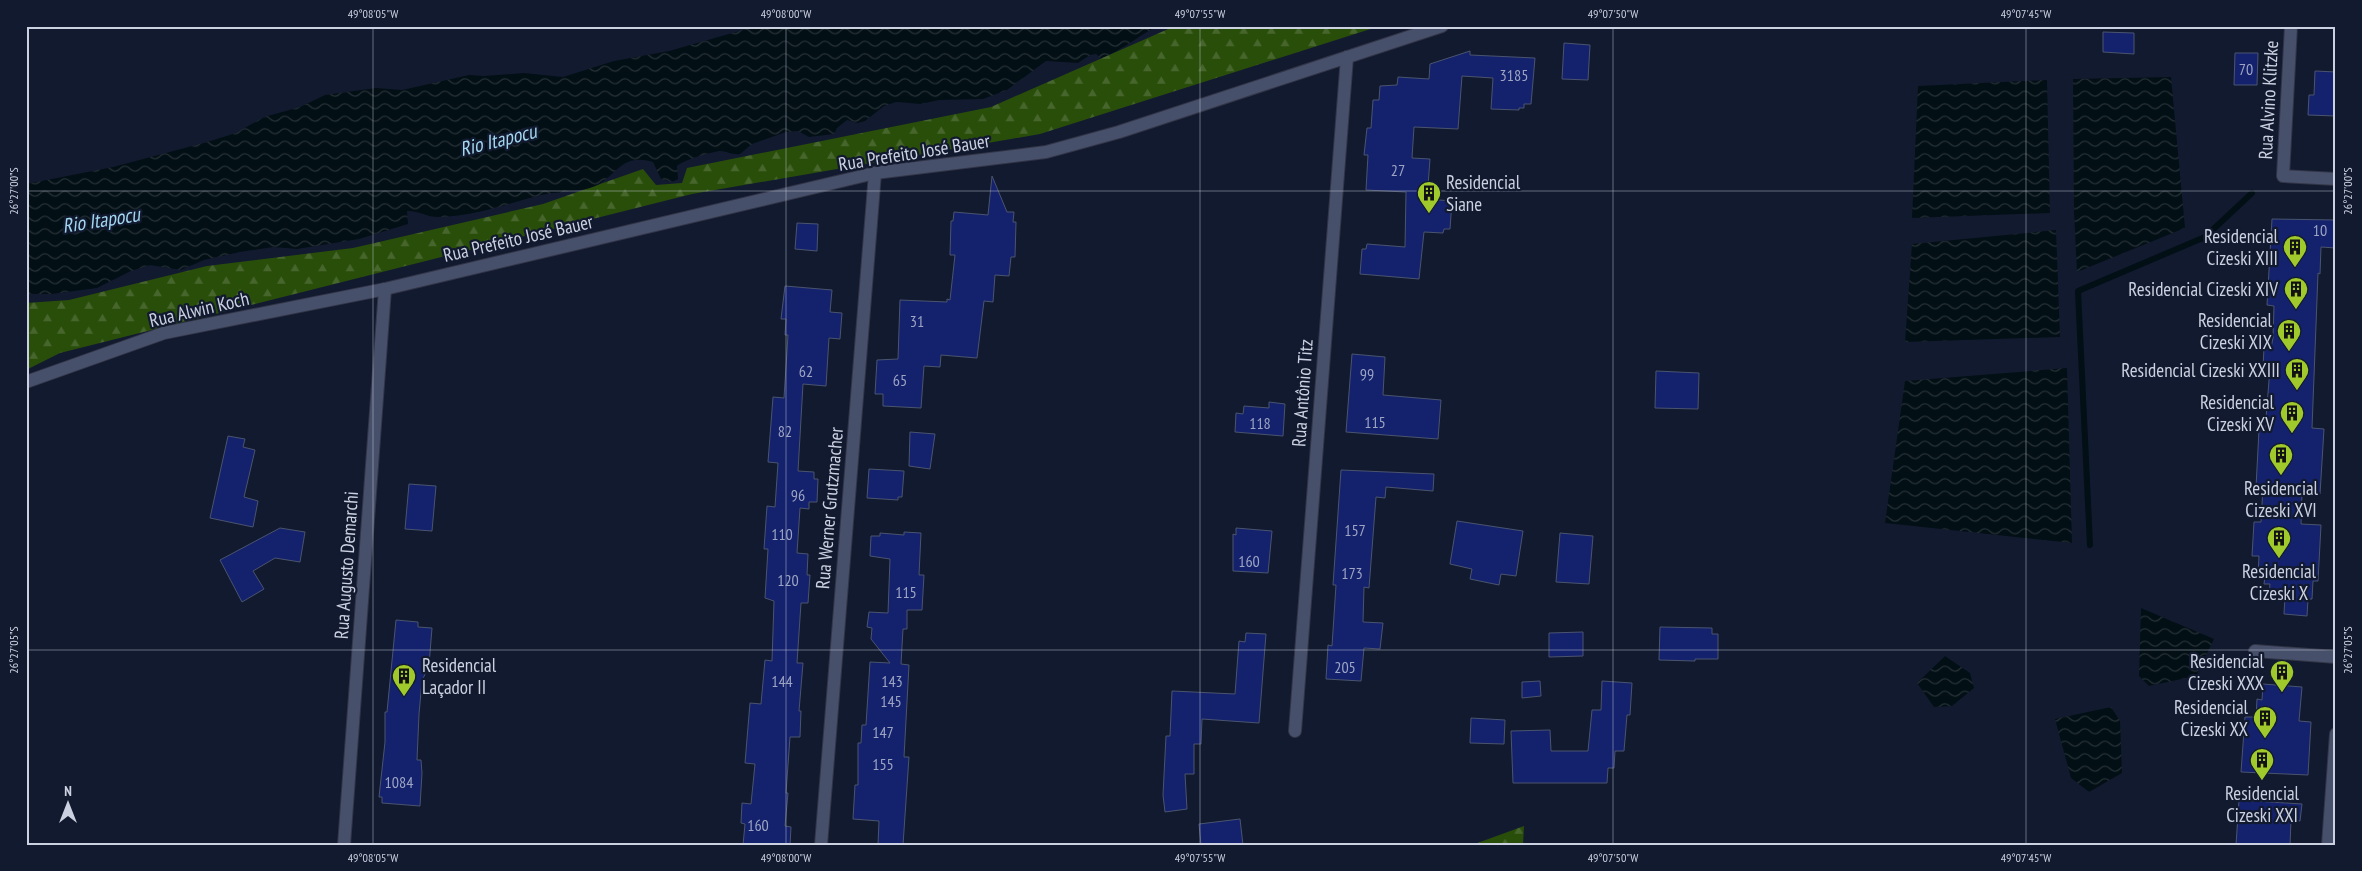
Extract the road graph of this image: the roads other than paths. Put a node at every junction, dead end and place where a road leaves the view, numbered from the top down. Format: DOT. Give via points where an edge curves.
graph roads {
  1 [pos="1442,26"];
  2 [pos="2291,26"];
  3 [pos="1346,57"];
  4 [pos="874,173"];
  5 [pos="2336,178"];
  6 [pos="385,289"];
  7 [pos="26,382"];
  8 [pos="2255,651"];
  9 [pos="2336,657"];
  10 [pos="1295,731"];
  11 [pos="2336,734"];
  12 [pos="344,845"];
  13 [pos="821,845"];
  14 [pos="2328,845"];
  1 -- 3 [label="street, Rua Prefeito José Bauer"];
  2 -- 5 [label="street, Rua Alvino Klitzke" via="2283,176"];
  3 -- 4 [label="street, Rua Prefeito José Bauer" via="1119,132 1046,152"];
  3 -- 10 [label="street, Rua Antônio Titz"];
  4 -- 6 [label="street, Rua Prefeito José Bauer"];
  4 -- 13 [label="street, Rua Werner Grutzmacher"];
  6 -- 7 [label="street, Rua Alwin Koch" via="164,333"];
  6 -- 12 [label="street, Rua Augusto Demarchi"];
  8 -- 9 [label="street"];
  11 -- 14 [label="street"];
}
